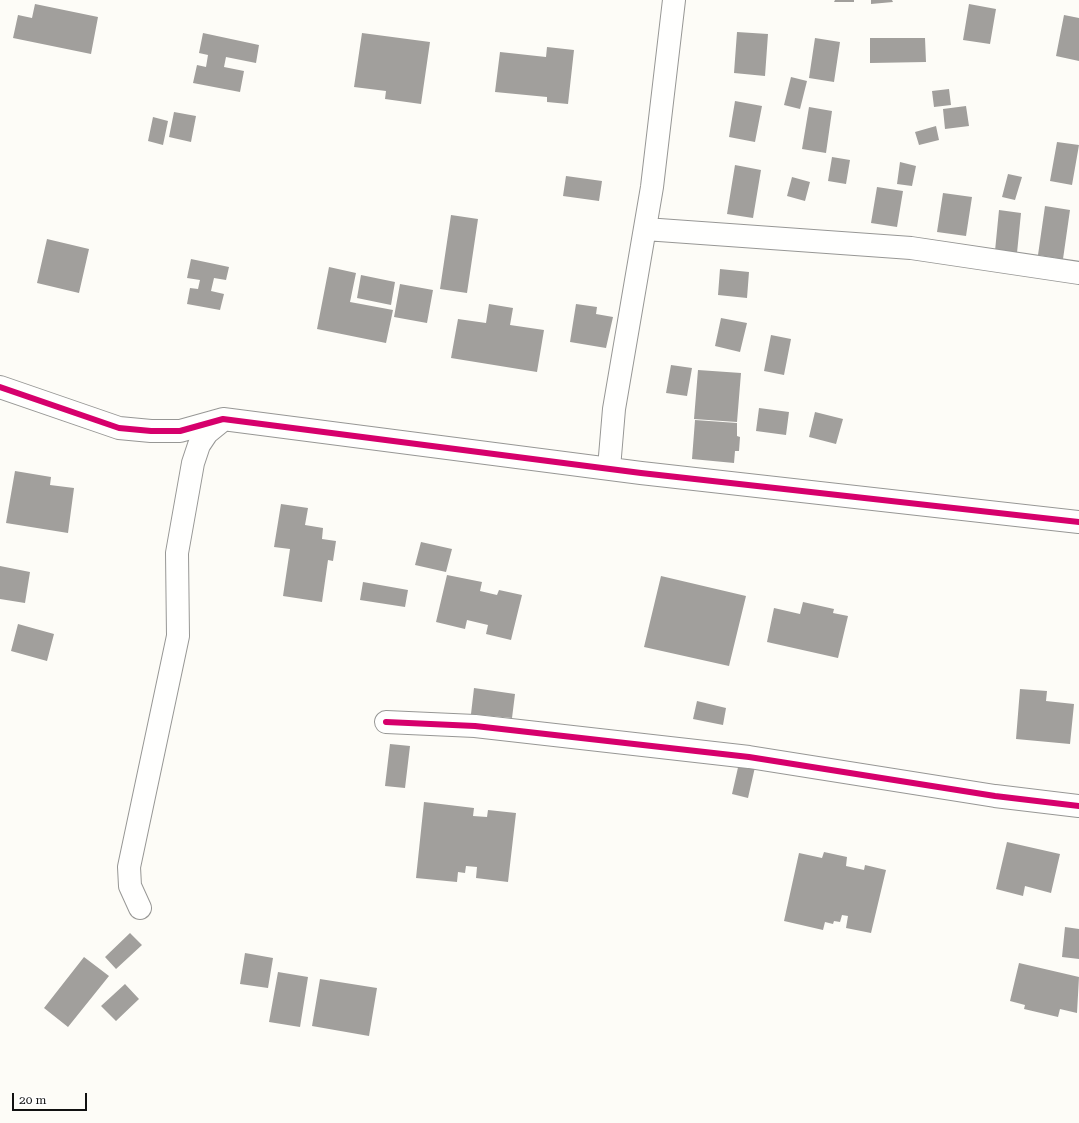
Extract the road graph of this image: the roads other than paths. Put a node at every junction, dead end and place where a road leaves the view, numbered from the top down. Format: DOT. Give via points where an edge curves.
graph roads {
  1 [pos="674,0"];
  2 [pos="645,229"];
  3 [pos="1078,269"];
  4 [pos="0,387"];
  5 [pos="224,419"];
  6 [pos="609,468"];
  7 [pos="1079,522"];
  8 [pos="386,722"];
  9 [pos="1079,806"];
  10 [pos="140,908"];
  1 -- 2 [label="street"];
  2 -- 3 [label="street" via="911,248"];
  2 -- 6 [label="street" via="614,409"];
  4 -- 5 [label="street" via="119,428 180,431"];
  5 -- 6 [label="street"];
  5 -- 10 [label="street" via="207,434 193,463 177,553 178,636 129,867 130,886"];
  6 -- 7 [label="street"];
  8 -- 9 [label="street" via="475,726 749,757 995,796"];
}
